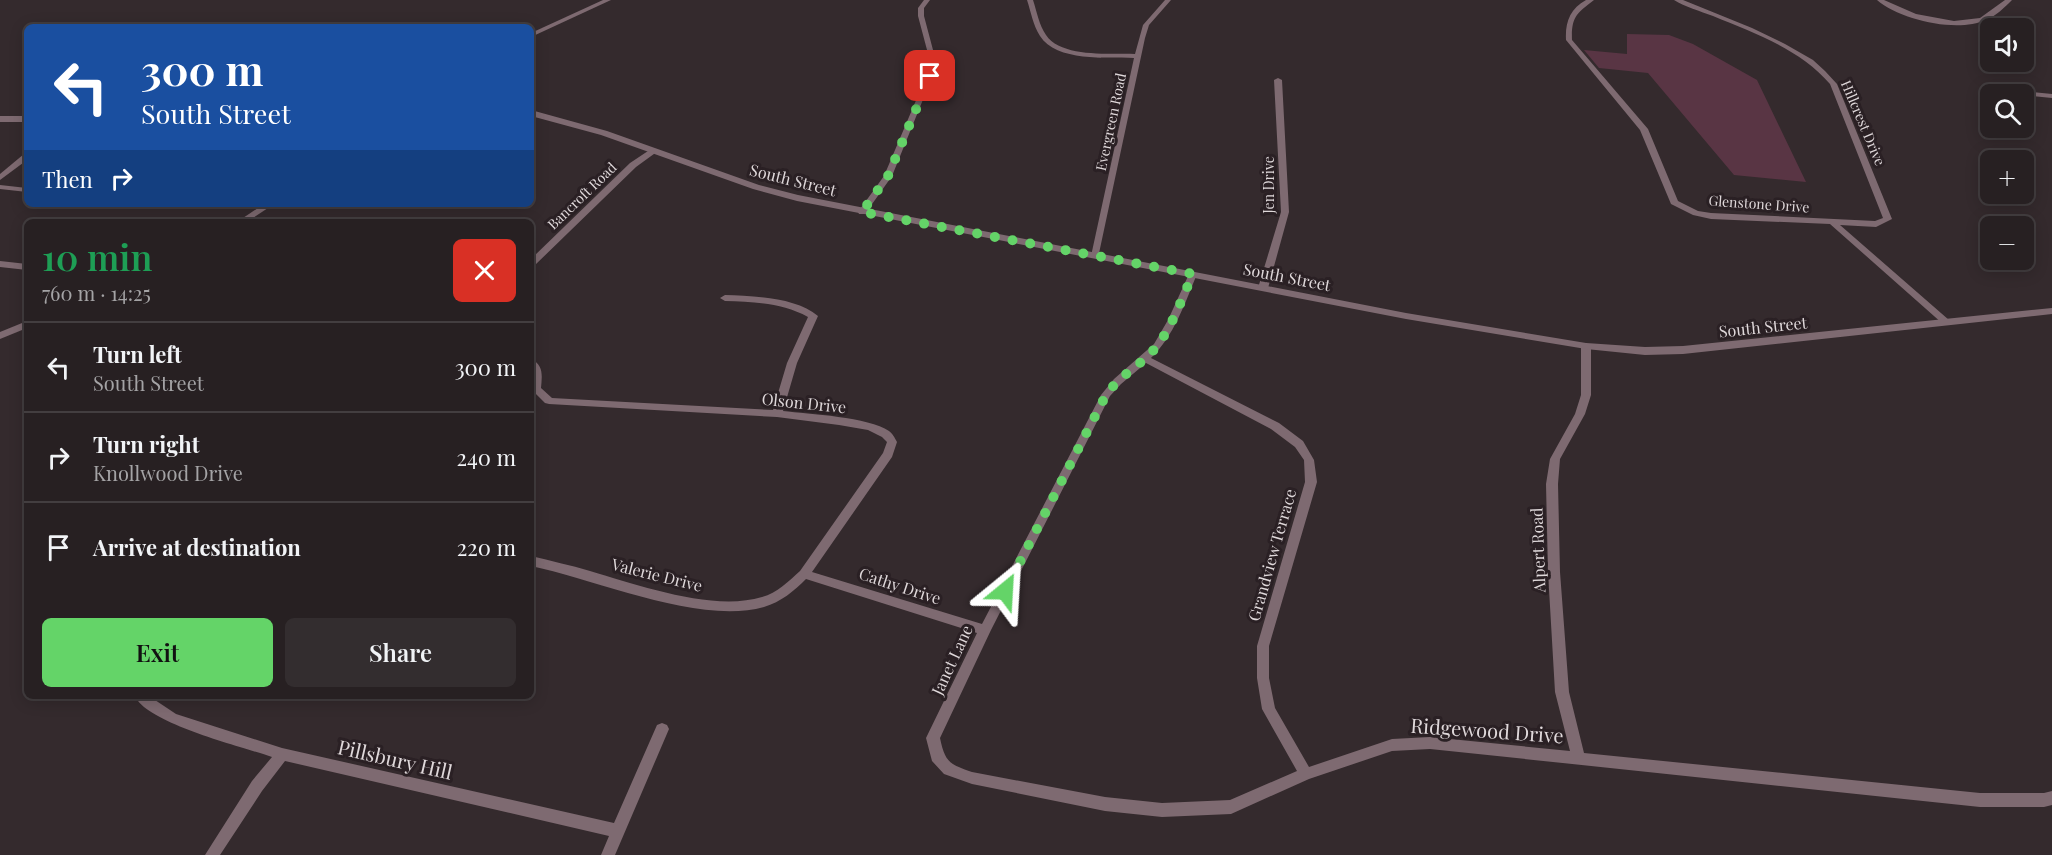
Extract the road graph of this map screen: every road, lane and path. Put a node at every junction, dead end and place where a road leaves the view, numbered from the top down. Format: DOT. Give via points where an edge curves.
graph roads {
  1 [pos="608,0"];
  2 [pos="927,0"];
  3 [pos="1030,0"];
  4 [pos="1168,0"];
  5 [pos="1591,0"];
  6 [pos="1677,0"];
  7 [pos="1880,0"];
  8 [pos="2009,0"];
  9 [pos="534,34"];
  10 [pos="1138,56"];
  11 [pos="1278,80"];
  12 [pos="2034,94"];
  13 [pos="2052,96"];
  14 [pos="534,113"];
  15 [pos="0,119"];
  16 [pos="24,119"];
  17 [pos="654,151"];
  18 [pos="24,158"];
  19 [pos="0,178"];
  20 [pos="0,187"];
  21 [pos="24,189"];
  22 [pos="265,207"];
  23 [pos="862,212"];
  24 [pos="246,219"];
  25 [pos="1832,222"];
  26 [pos="1095,256"];
  27 [pos="534,261"];
  28 [pos="0,264"];
  29 [pos="24,267"];
  30 [pos="1193,274"];
  31 [pos="1263,288"];
  32 [pos="725,298"];
  33 [pos="2052,311"];
  34 [pos="1946,322"];
  35 [pos="24,325"];
  36 [pos="0,336"];
  37 [pos="1586,346"];
  38 [pos="1143,358"];
  39 [pos="534,366"];
  40 [pos="777,414"];
  41 [pos="534,562"];
  42 [pos="804,574"];
  43 [pos="985,630"];
  44 [pos="143,699"];
  45 [pos="662,729"];
  46 [pos="282,754"];
  47 [pos="937,757"];
  48 [pos="1578,758"];
  49 [pos="1306,774"];
  50 [pos="2052,798"];
  51 [pos="619,831"];
  52 [pos="212,855"];
  53 [pos="608,855"];
  1 -- 9 [label="street"];
  2 -- 23 [label="street" via="921,16 934,65 888,176"];
  3 -- 10 [label="street" via="1045,39 1054,47 1069,52"];
  4 -- 10 [label="street, Evergreen Road" via="1146,25"];
  5 -- 25 [label="street, Glenstone Drive" via="1575,10 1569,40 1644,129 1674,202 1711,216"];
  6 -- 25 [label="street, Hillcrest Drive" via="1750,28 1796,51 1833,84 1888,219 1876,224"];
  7 -- 8 [label="street" via="1919,17 1960,23 1986,18"];
  10 -- 26 [label="street, Evergreen Road"];
  11 -- 31 [label="street, Jen Drive" via="1284,212"];
  12 -- 13 [label="street"];
  14 -- 17 [label="street, South Street"];
  15 -- 16 [label="street"];
  17 -- 23 [label="street, South Street" via="756,187"];
  17 -- 27 [label="street, Bancroft Road" via="633,165"];
  18 -- 19 [label="street"];
  20 -- 21 [label="street"];
  22 -- 24 [label="street"];
  23 -- 26 [label="street, South Street"];
  25 -- 34 [label="street, Glenstone Drive"];
  26 -- 30 [label="street, South Street"];
  28 -- 29 [label="street"];
  30 -- 31 [label="street, South Street"];
  30 -- 38 [label="street, Janet Lane" via="1168,329 1156,348"];
  31 -- 37 [label="street, South Street"];
  32 -- 40 [label="street" via="757,299 801,309 813,316 792,363"];
  33 -- 34 [label="street, South Street"];
  34 -- 37 [label="street, South Street" via="1683,350"];
  35 -- 36 [label="street"];
  37 -- 48 [label="street, Alpert Road" via="1586,395 1555,459 1552,484 1562,692"];
  38 -- 43 [label="street, Janet Lane" via="1106,395"];
  38 -- 49 [label="street, Grandview Terrace" via="1275,426 1299,444 1309,460 1311,482 1263,646 1263,678 1269,709"];
  39 -- 40 [label="street, Olson Drive" via="536,389 549,401"];
  40 -- 42 [label="street, Olson Drive" via="870,427 892,441 888,454"];
  41 -- 42 [label="street, Valerie Drive" via="715,605 762,602 787,590"];
  42 -- 43 [label="street, Cathy Drive"];
  43 -- 47 [label="street, Janet Lane" via="933,738"];
  44 -- 46 [label="street" via="172,718"];
  45 -- 51 [label="street"];
  46 -- 51 [label="street, Pillsbury Hill"];
  46 -- 52 [label="street"];
  47 -- 49 [label="street, Ridgewood Drive" via="949,770 972,778 1105,804 1162,810 1231,807"];
  48 -- 49 [label="street, Ridgewood Drive" via="1430,743 1392,744"];
  48 -- 50 [label="street, Ridgewood Drive" via="1980,800"];
  51 -- 53 [label="street"];
}
